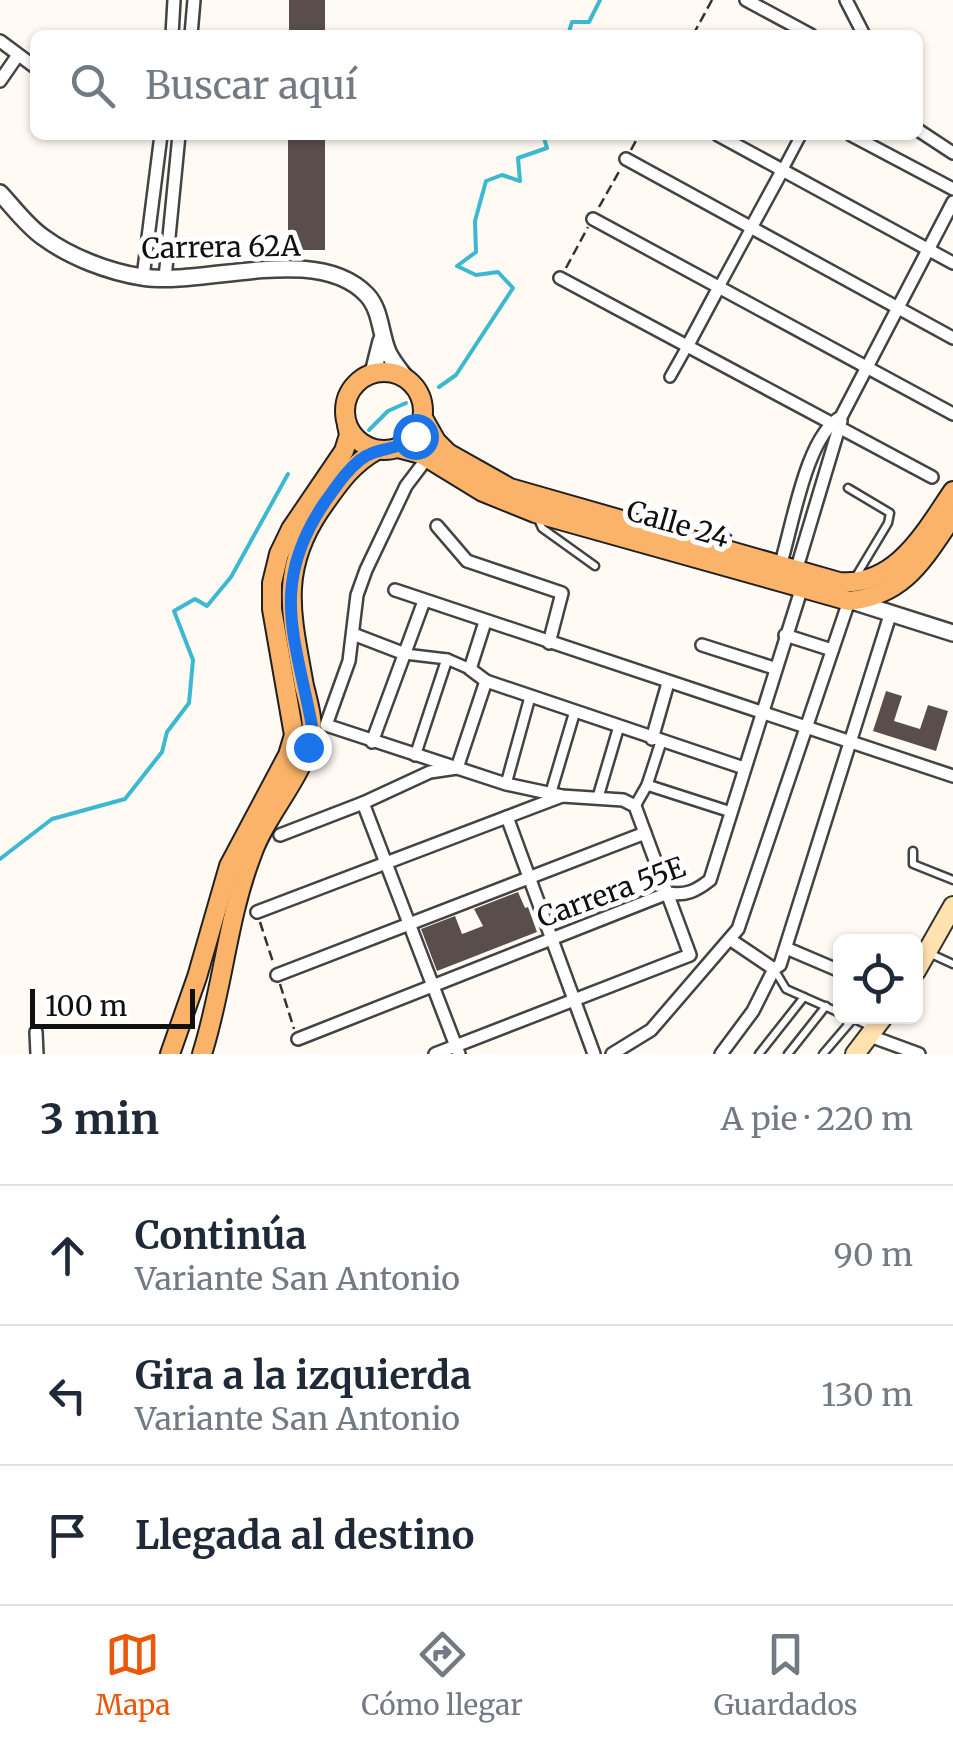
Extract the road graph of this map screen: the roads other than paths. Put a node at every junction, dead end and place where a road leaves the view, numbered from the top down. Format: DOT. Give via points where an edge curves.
graph roads {
  1 [pos="174,0"];
  2 [pos="194,0"];
  3 [pos="746,0"];
  4 [pos="846,0"];
  5 [pos="172,30"];
  6 [pos="191,30"];
  7 [pos="802,30"];
  8 [pos="861,30"];
  9 [pos="0,41"];
  10 [pos="18,55"];
  11 [pos="30,64"];
  12 [pos="0,81"];
  13 [pos="923,133"];
  14 [pos="158,140"];
  15 [pos="178,140"];
  16 [pos="727,140"];
  17 [pos="798,140"];
  18 [pos="860,140"];
  19 [pos="953,153"];
  20 [pos="626,159"];
  21 [pos="782,171"];
  22 [pos="953,190"];
  23 [pos="0,193"];
  24 [pos="953,202"];
  25 [pos="593,219"];
  26 [pos="751,228"];
  27 [pos="928,250"];
  28 [pos="953,264"];
  29 [pos="143,277"];
  30 [pos="165,278"];
  31 [pos="560,278"];
  32 [pos="719,287"];
  33 [pos="898,308"];
  34 [pos="381,327"];
  35 [pos="953,338"];
  36 [pos="688,345"];
  37 [pos="868,367"];
  38 [pos="372,373"];
  39 [pos="405,377"];
  40 [pos="670,377"];
  41 [pos="953,414"];
  42 [pos="424,418"];
  43 [pos="838,422"];
  44 [pos="347,425"];
  45 [pos="398,448"];
  46 [pos="377,450"];
  47 [pos="428,457"];
  48 [pos="932,477"];
  49 [pos="848,488"];
  50 [pos="953,491"];
  51 [pos="535,513"];
  52 [pos="953,516"];
  53 [pos="437,526"];
  54 [pos="595,566"];
  55 [pos="793,575"];
  56 [pos="395,590"];
  57 [pos="891,590"];
  58 [pos="850,592"];
  59 [pos="424,601"];
  60 [pos="890,612"];
  61 [pos="485,622"];
  62 [pos="953,632"];
  63 [pos="353,634"];
  64 [pos="786,635"];
  65 [pos="549,643"];
  66 [pos="702,645"];
  67 [pos="832,650"];
  68 [pos="405,654"];
  69 [pos="447,659"];
  70 [pos="774,668"];
  71 [pos="470,669"];
  72 [pos="486,681"];
  73 [pos="668,683"];
  74 [pos="530,697"];
  75 [pos="575,711"];
  76 [pos="761,712"];
  77 [pos="618,726"];
  78 [pos="807,727"];
  79 [pos="656,740"];
  80 [pos="372,742"];
  81 [pos="850,742"];
  82 [pos="415,756"];
  83 [pos="457,768"];
  84 [pos="744,768"];
  85 [pos="953,776"];
  86 [pos="506,784"];
  87 [pos="647,785"];
  88 [pos="557,794"];
  89 [pos="598,797"];
  90 [pos="364,803"];
  91 [pos="635,806"];
  92 [pos="731,812"];
  93 [pos="507,817"];
  94 [pos="280,834"];
  95 [pos="645,834"];
  96 [pos="913,851"];
  97 [pos="387,864"];
  98 [pos="531,878"];
  99 [pos="953,880"];
  100 [pos="668,893"];
  101 [pos="953,906"];
  102 [pos="258,912"];
  103 [pos="411,923"];
  104 [pos="948,926"];
  105 [pos="552,939"];
  106 [pos="731,940"];
  107 [pos="786,948"];
  108 [pos="928,953"];
  109 [pos="923,960"];
  110 [pos="953,964"];
  111 [pos="833,968"];
  112 [pos="774,969"];
  113 [pos="277,975"];
  114 [pos="434,986"];
  115 [pos="804,997"];
  116 [pos="573,999"];
  117 [pos="826,1006"];
  118 [pos="833,1010"];
  119 [pos="846,1024"];
  120 [pos="876,1027"];
  121 [pos="36,1032"];
  122 [pos="298,1040"];
  123 [pos="173,1046"];
  124 [pos="458,1050"];
  125 [pos="202,1052"];
  126 [pos="37,1054"];
  127 [pos="435,1054"];
  128 [pos="594,1054"];
  129 [pos="612,1054"];
  130 [pos="721,1054"];
  131 [pos="759,1054"];
  132 [pos="788,1054"];
  133 [pos="823,1054"];
  134 [pos="856,1054"];
  135 [pos="918,1054"];
  1 -- 5 [label="street"];
  2 -- 6 [label="street"];
  3 -- 7 [label="street"];
  4 -- 8 [label="street"];
  9 -- 10 [label="street"];
  10 -- 11 [label="street"];
  10 -- 12 [label="street"];
  13 -- 19 [label="street"];
  14 -- 29 [label="street"];
  15 -- 30 [label="street"];
  16 -- 21 [label="street"];
  17 -- 21 [label="street"];
  18 -- 22 [label="street"];
  20 -- 26 [label="street"];
  21 -- 26 [label="street"];
  21 -- 27 [label="street"];
  23 -- 29 [label="street, Carrera 62A" via="40,236 65,251"];
  24 -- 27 [label="street, Carrera 55E"];
  25 -- 32 [label="street"];
  26 -- 32 [label="street"];
  26 -- 33 [label="street"];
  27 -- 28 [label="street"];
  27 -- 33 [label="street, Carrera 55E"];
  29 -- 30 [label="street, Carrera 62A"];
  30 -- 34 [label="street, Carrera 62A" via="286,269 322,273 366,294"];
  31 -- 36 [label="street"];
  32 -- 36 [label="street"];
  32 -- 37 [label="street"];
  33 -- 35 [label="street"];
  33 -- 37 [label="street, Carrera 55E"];
  34 -- 38 [label="street"];
  34 -- 39 [label="street, Carrera 62A"];
  36 -- 40 [label="street"];
  36 -- 43 [label="street"];
  37 -- 41 [label="street"];
  37 -- 43 [label="street, Carrera 55E"];
  38 -- 39 [label="main road"];
  38 -- 44 [label="main road" via="349,394"];
  39 -- 42 [label="main road" via="418,390"];
  42 -- 45 [label="main road"];
  42 -- 55 [label="main road, Calle 24" via="448,452 510,488"];
  43 -- 48 [label="street"];
  43 -- 55 [label="street, Carrera 55E"];
  43 -- 55 [label="street, Carrera 55E" via="818,440"];
  44 -- 46 [label="main road"];
  44 -- 123 [label="main road" via="344,451 291,529 272,583 294,735 229,866"];
  45 -- 46 [label="main road"];
  45 -- 47 [label="main road, Calle 24"];
  46 -- 125 [label="main road" via="344,475 304,535 294,564 289,592 312,734 248,864"];
  47 -- 51 [label="main road, Calle 24" via="483,492"];
  47 -- 63 [label="street" via="406,486 366,570"];
  49 -- 58 [label="lane" via="890,513"];
  50 -- 58 [label="main road" via="893,568"];
  51 -- 54 [label="lane" via="542,528"];
  51 -- 55 [label="main road, Calle 24"];
  52 -- 57 [label="main road"];
  53 -- 65 [label="street" via="467,561 562,593"];
  55 -- 58 [label="main road, Calle 24"];
  55 -- 64 [label="street, Carrera 55E"];
  56 -- 59 [label="street"];
  57 -- 58 [label="main road" via="879,596"];
  57 -- 60 [label="street"];
  58 -- 60 [label="street, Calle 24"];
  58 -- 67 [label="street"];
  59 -- 61 [label="street"];
  59 -- 68 [label="street"];
  60 -- 62 [label="street, Calle 24"];
  60 -- 81 [label="street"];
  61 -- 65 [label="street"];
  61 -- 71 [label="street"];
  63 -- 68 [label="street"];
  63 -- 80 [label="street" via="326,725"];
  64 -- 67 [label="street"];
  64 -- 70 [label="street, Carrera 55E"];
  65 -- 73 [label="street"];
  66 -- 70 [label="street"];
  67 -- 78 [label="street"];
  68 -- 69 [label="street"];
  68 -- 80 [label="street"];
  69 -- 71 [label="street"];
  69 -- 82 [label="street"];
  70 -- 76 [label="street, Carrera 55E"];
  71 -- 72 [label="street"];
  72 -- 74 [label="street"];
  72 -- 83 [label="street"];
  73 -- 76 [label="street"];
  73 -- 79 [label="street"];
  74 -- 75 [label="street"];
  74 -- 86 [label="street"];
  75 -- 77 [label="street"];
  75 -- 88 [label="street"];
  76 -- 78 [label="street"];
  76 -- 84 [label="street, Carrera 55E"];
  77 -- 79 [label="street"];
  77 -- 89 [label="street"];
  78 -- 81 [label="street"];
  78 -- 106 [label="street"];
  79 -- 84 [label="street"];
  79 -- 87 [label="street"];
  80 -- 82 [label="street"];
  81 -- 85 [label="street"];
  81 -- 107 [label="street"];
  82 -- 83 [label="street"];
  83 -- 86 [label="street"];
  83 -- 90 [label="street" via="430,772"];
  84 -- 92 [label="street, Carrera 55E"];
  86 -- 88 [label="street"];
  87 -- 91 [label="street"];
  87 -- 92 [label="street"];
  88 -- 89 [label="street"];
  88 -- 93 [label="street"];
  89 -- 91 [label="street"];
  90 -- 94 [label="street"];
  90 -- 97 [label="street"];
  91 -- 95 [label="street"];
  92 -- 100 [label="street, Carrera 55E" via="710,880 695,891"];
  93 -- 97 [label="street"];
  93 -- 98 [label="street"];
  95 -- 98 [label="street"];
  95 -- 100 [label="street"];
  96 -- 99 [label="lane" via="913,864"];
  97 -- 102 [label="street"];
  97 -- 103 [label="street"];
  98 -- 103 [label="street"];
  98 -- 105 [label="street"];
  100 -- 105 [label="street, Carrera 55E"];
  100 -- 116 [label="street" via="690,955"];
  101 -- 104 [label="main road"];
  103 -- 113 [label="street"];
  103 -- 114 [label="street"];
  104 -- 108 [label="main road"];
  105 -- 114 [label="street, Carrera 55E"];
  105 -- 116 [label="street"];
  106 -- 112 [label="street"];
  106 -- 129 [label="street" via="641,1038"];
  107 -- 111 [label="street"];
  107 -- 112 [label="street"];
  108 -- 109 [label="main road"];
  108 -- 110 [label="lane"];
  112 -- 115 [label="lane" via="786,989"];
  112 -- 130 [label="street" via="754,1011"];
  114 -- 122 [label="street, Carrera 55E"];
  114 -- 124 [label="street"];
  115 -- 117 [label="lane"];
  115 -- 131 [label="lane"];
  116 -- 124 [label="street"];
  116 -- 128 [label="street"];
  117 -- 118 [label="lane"];
  117 -- 132 [label="lane"];
  119 -- 133 [label="lane"];
  120 -- 134 [label="main road"];
  120 -- 135 [label="street"];
  121 -- 126 [label="street"];
  123 -- 125 [label="street" via="191,1036"];
  124 -- 127 [label="street"];
}
